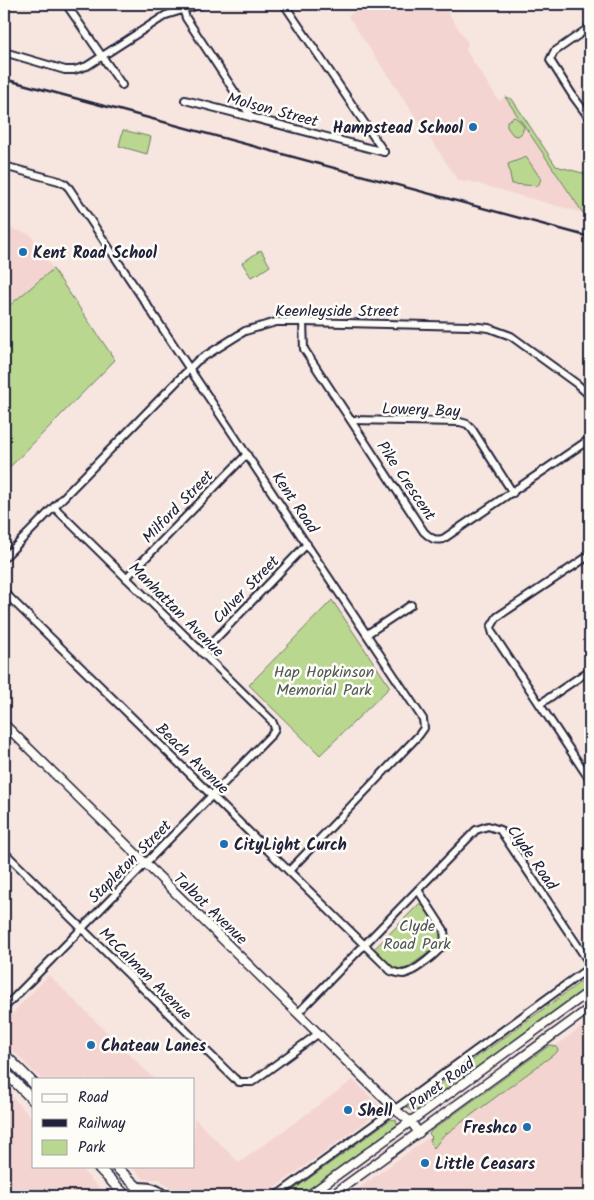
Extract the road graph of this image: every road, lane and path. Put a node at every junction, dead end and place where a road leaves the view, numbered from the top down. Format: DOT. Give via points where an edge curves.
graph roads {
  1 [pos="66,4"];
  2 [pos="202,4"];
  3 [pos="284,4"];
  4 [pos="183,9"];
  5 [pos="590,27"];
  6 [pos="4,52"];
  7 [pos="102,57"];
  8 [pos="122,85"];
  9 [pos="185,100"];
  10 [pos="252,118"];
  11 [pos="590,119"];
  12 [pos="4,166"];
  13 [pos="302,322"];
  14 [pos="190,368"];
  15 [pos="590,396"];
  16 [pos="351,420"];
  17 [pos="590,440"];
  18 [pos="247,454"];
  19 [pos="513,493"];
  20 [pos="54,507"];
  21 [pos="307,544"];
  22 [pos="590,555"];
  23 [pos="4,558"];
  24 [pos="126,578"];
  25 [pos="4,592"];
  26 [pos="411,604"];
  27 [pos="368,634"];
  28 [pos="202,653"];
  29 [pos="590,670"];
  30 [pos="540,704"];
  31 [pos="4,724"];
  32 [pos="273,733"];
  33 [pos="590,777"];
  34 [pos="212,796"];
  35 [pos="5,857"];
  36 [pos="145,864"];
  37 [pos="289,871"];
  38 [pos="418,890"];
  39 [pos="82,929"];
  40 [pos="364,944"];
  41 [pos="590,966"];
  42 [pos="590,991"];
  43 [pos="4,1008"];
  44 [pos="590,1008"];
  45 [pos="298,1013"];
  46 [pos="319,1033"];
  47 [pos="4,1054"];
  48 [pos="4,1071"];
  49 [pos="32,1083"];
  50 [pos="32,1088"];
  51 [pos="27,1094"];
  52 [pos="32,1099"];
  53 [pos="397,1111"];
  54 [pos="408,1124"];
  55 [pos="416,1135"];
  56 [pos="99,1168"];
  57 [pos="117,1168"];
  58 [pos="137,1186"];
  59 [pos="126,1196"];
  60 [pos="147,1196"];
  61 [pos="166,1196"];
  62 [pos="276,1196"];
  63 [pos="308,1196"];
  64 [pos="332,1196"];
  1 -- 7 [label="street"];
  2 -- 4 [label="street"];
  3 -- 10 [label="street, Molson Street" via="384,152"];
  4 -- 7 [label="street" via="162,17"];
  4 -- 10 [label="street"];
  5 -- 11 [label="street" via="554,52 550,60"];
  6 -- 7 [label="street" via="65,70 87,66"];
  7 -- 8 [label="street"];
  9 -- 10 [label="street, Molson Street"];
  12 -- 14 [label="street, Kent Road" via="65,184"];
  13 -- 14 [label="street, Keenleyside Street" via="276,322 245,330"];
  13 -- 15 [label="street, Keenleyside Street" via="489,328 511,336"];
  13 -- 16 [label="street, Pike Crescent" via="304,349"];
  14 -- 18 [label="street, Kent Road"];
  14 -- 20 [label="street, Keenleyside Street"];
  16 -- 19 [label="street, Lowery Bay" via="467,424"];
  16 -- 19 [label="street, Pike Crescent" via="424,532 437,541"];
  17 -- 19 [label="street, Pike Crescent"];
  18 -- 21 [label="street, Kent Road"];
  18 -- 24 [label="street, Milford Street"];
  20 -- 23 [label="street, Keenleyside Street"];
  20 -- 24 [label="street, Manhattan Avenue"];
  21 -- 27 [label="street, Kent Road"];
  21 -- 28 [label="street, Culver Street"];
  22 -- 30 [label="street" via="492,623 493,634"];
  24 -- 28 [label="street, Manhattan Avenue"];
  25 -- 34 [label="street, Beach Avenue"];
  26 -- 27 [label="street"];
  27 -- 37 [label="street, Kent Road" via="424,719 424,728"];
  28 -- 32 [label="street, Manhattan Avenue" via="272,721 275,725"];
  29 -- 30 [label="street"];
  30 -- 33 [label="street"];
  31 -- 36 [label="street, Talbot Avenue"];
  32 -- 34 [label="street, Stapleton Street"];
  34 -- 36 [label="street, Stapleton Street"];
  34 -- 37 [label="street, Beach Avenue"];
  35 -- 39 [label="street, McCalman Avenue"];
  36 -- 39 [label="street, Stapleton Street"];
  36 -- 45 [label="street, Talbot Avenue"];
  37 -- 40 [label="street, Beach Avenue"];
  38 -- 40 [label="street, Clyde Road"];
  38 -- 40 [label="street" via="444,930 445,942 438,951 410,972 401,974 391,971"];
  38 -- 41 [label="street, Clyde Road" via="476,830 494,827 500,830"];
  39 -- 43 [label="street, Stapleton Street"];
  39 -- 46 [label="street, McCalman Avenue" via="239,1082 252,1082"];
  40 -- 45 [label="street, Clyde Road"];
  41 -- 53 [label="street"];
  42 -- 54 [label="street, Panet Road"];
  44 -- 55 [label="street, Panet Road"];
  45 -- 46 [label="street, Talbot Avenue"];
  46 -- 53 [label="street, Talbot Avenue"];
  47 -- 49 [label="main road"];
  48 -- 51 [label="main road"];
  50 -- 51 [label="main road"];
  51 -- 52 [label="main road"];
  53 -- 54 [label="street, Talbot Avenue"];
  53 -- 62 [label="street"];
  54 -- 55 [label="street, Talbot Avenue"];
  54 -- 63 [label="street, Panet Road"];
  55 -- 64 [label="street, Panet Road"];
  56 -- 59 [label="main road"];
  57 -- 58 [label="main road"];
  58 -- 59 [label="main road"];
  58 -- 60 [label="main road"];
  58 -- 61 [label="street" via="158,1188"];
}
